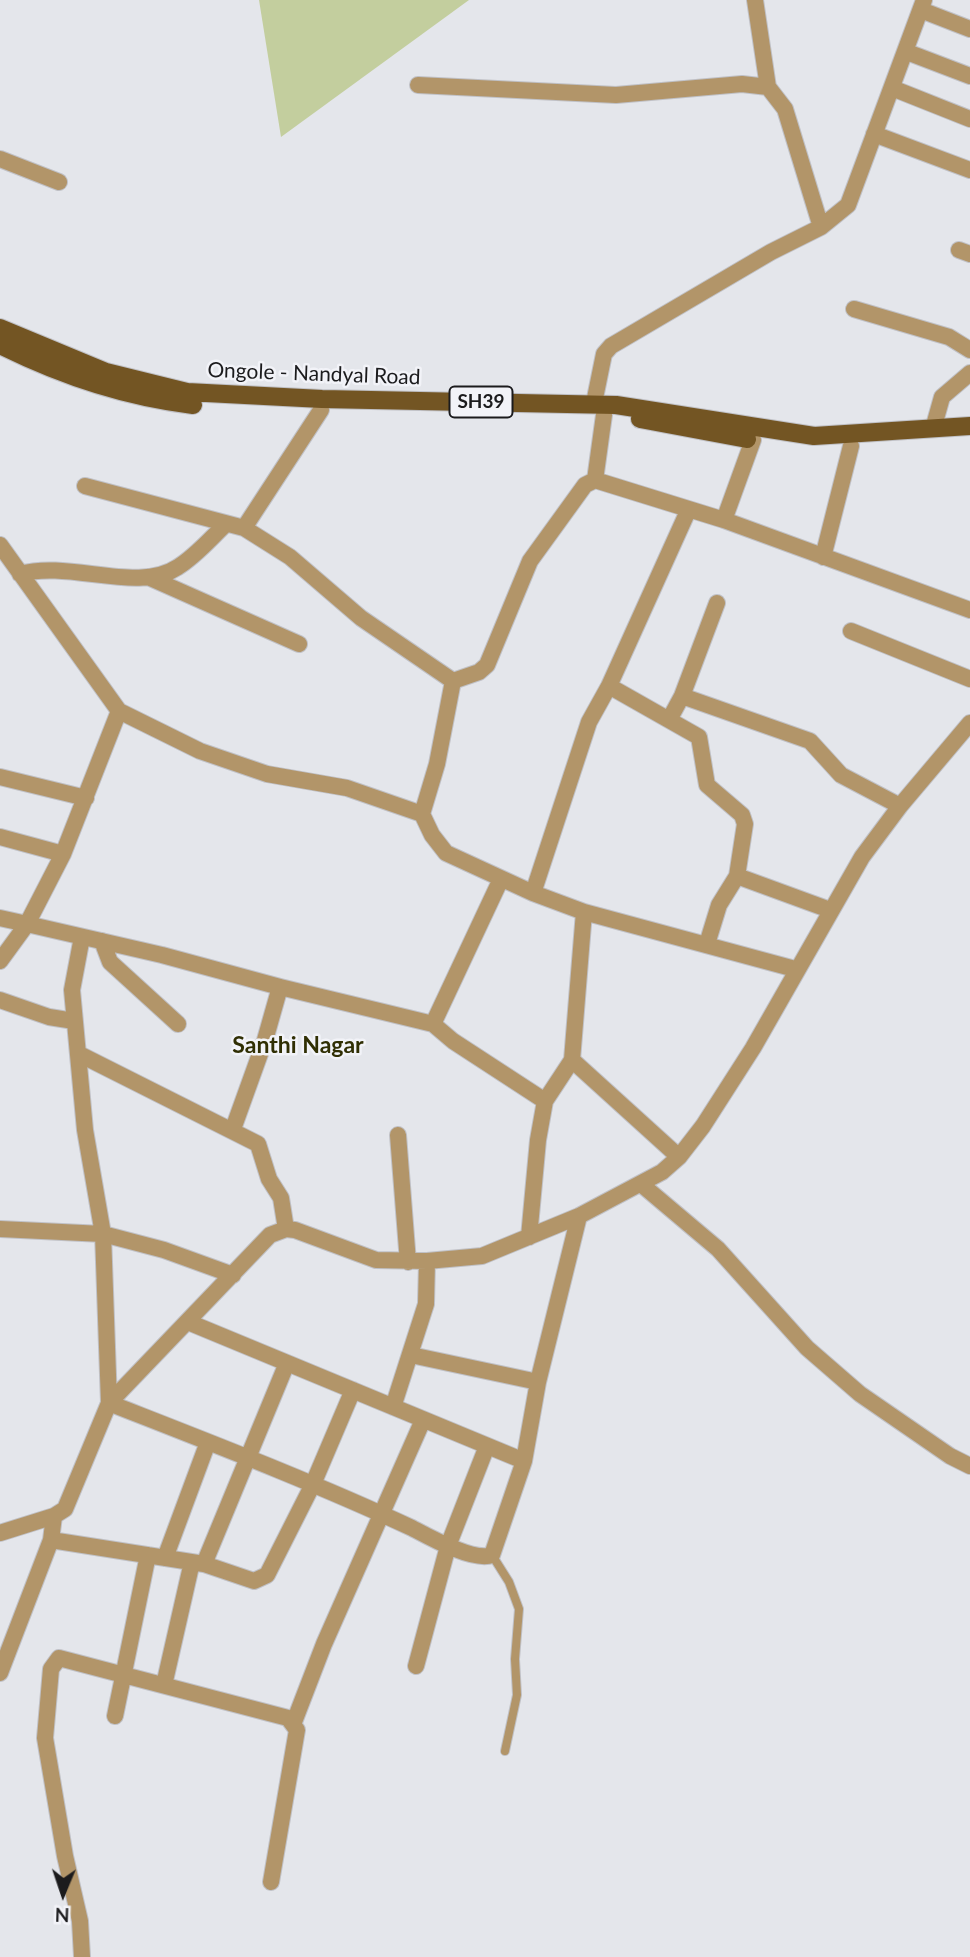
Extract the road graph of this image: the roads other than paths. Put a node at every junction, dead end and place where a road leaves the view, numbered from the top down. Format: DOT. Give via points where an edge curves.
graph roads {
  1 [pos="755,0"];
  2 [pos="922,5"];
  3 [pos="970,29"];
  4 [pos="906,52"];
  5 [pos="970,76"];
  6 [pos="418,85"];
  7 [pos="768,87"];
  8 [pos="892,88"];
  9 [pos="970,119"];
  10 [pos="874,134"];
  11 [pos="0,159"];
  12 [pos="970,170"];
  13 [pos="59,182"];
  14 [pos="821,227"];
  15 [pos="854,309"];
  16 [pos="0,328"];
  17 [pos="0,345"];
  18 [pos="970,350"];
  19 [pos="970,373"];
  20 [pos="599,409"];
  21 [pos="321,410"];
  22 [pos="970,426"];
  23 [pos="933,429"];
  24 [pos="970,436"];
  25 [pos="753,440"];
  26 [pos="850,446"];
  27 [pos="595,480"];
  28 [pos="85,486"];
  29 [pos="688,511"];
  30 [pos="724,520"];
  31 [pos="226,524"];
  32 [pos="244,528"];
  33 [pos="0,545"];
  34 [pos="823,557"];
  35 [pos="20,573"];
  36 [pos="148,577"];
  37 [pos="716,603"];
  38 [pos="970,610"];
  39 [pos="851,631"];
  40 [pos="299,644"];
  41 [pos="970,678"];
  42 [pos="453,681"];
  43 [pos="609,686"];
  44 [pos="682,696"];
  45 [pos="119,711"];
  46 [pos="669,720"];
  47 [pos="969,725"];
  48 [pos="0,777"];
  49 [pos="86,799"];
  50 [pos="900,806"];
  51 [pos="422,814"];
  52 [pos="0,837"];
  53 [pos="62,854"];
  54 [pos="737,876"];
  55 [pos="501,879"];
  56 [pos="533,894"];
  57 [pos="830,910"];
  58 [pos="584,912"];
  59 [pos="0,918"];
  60 [pos="27,924"];
  61 [pos="82,937"];
  62 [pos="102,941"];
  63 [pos="707,944"];
  64 [pos="0,961"];
  65 [pos="795,969"];
  66 [pos="279,987"];
  67 [pos="0,1000"];
  68 [pos="74,1020"];
  69 [pos="178,1024"];
  70 [pos="433,1024"];
  71 [pos="79,1054"];
  72 [pos="572,1060"];
  73 [pos="545,1101"];
  74 [pos="233,1129"];
  75 [pos="398,1135"];
  76 [pos="679,1157"];
  77 [pos="641,1184"];
  78 [pos="579,1216"];
  79 [pos="0,1229"];
  80 [pos="286,1229"];
  81 [pos="103,1234"];
  82 [pos="529,1237"];
  83 [pos="427,1261"];
  84 [pos="408,1262"];
  85 [pos="233,1275"];
  86 [pos="188,1322"];
  87 [pos="411,1355"];
  88 [pos="287,1363"];
  89 [pos="353,1391"];
  90 [pos="542,1391"];
  91 [pos="109,1403"];
  92 [pos="393,1407"];
  93 [pos="423,1420"];
  94 [pos="208,1442"];
  95 [pos="487,1446"];
  96 [pos="248,1458"];
  97 [pos="524,1461"];
  98 [pos="970,1466"];
  99 [pos="313,1484"];
  100 [pos="382,1514"];
  101 [pos="54,1516"];
  102 [pos="0,1533"];
  103 [pos="51,1540"];
  104 [pos="448,1546"];
  105 [pos="148,1555"];
  106 [pos="492,1555"];
  107 [pos="165,1558"];
  108 [pos="198,1563"];
  109 [pos="415,1666"];
  110 [pos="0,1673"];
  111 [pos="124,1675"];
  112 [pos="164,1685"];
  113 [pos="115,1716"];
  114 [pos="294,1722"];
  115 [pos="505,1751"];
  116 [pos="271,1882"];
  117 [pos="82,1957"];
  1 -- 7 [label="street"];
  2 -- 3 [label="street"];
  2 -- 4 [label="street"];
  4 -- 5 [label="street"];
  4 -- 8 [label="street"];
  6 -- 7 [label="street" via="616,94 742,84"];
  7 -- 14 [label="street" via="785,109"];
  8 -- 9 [label="street"];
  8 -- 10 [label="street"];
  10 -- 12 [label="street"];
  10 -- 14 [label="street" via="854,195"];
  11 -- 13 [label="street"];
  14 -- 20 [label="street" via="611,346 604,354"];
  15 -- 18 [label="street" via="949,338"];
  16 -- 20 [label="main road, Ongole - Nandyal Road / SH39" via="106,372 187,392"];
  17 -- 21 [label="main road, Ongole - Nandyal Road / SH39" via="100,385 163,401"];
  19 -- 23 [label="street" via="942,397"];
  20 -- 21 [label="main road, Ongole - Nandyal Road / SH39"];
  20 -- 23 [label="main road, Ongole - Nandyal Road / SH39" via="666,410 814,436"];
  20 -- 25 [label="main road, Ongole - Nandyal Road / SH39"];
  20 -- 27 [label="street"];
  21 -- 32 [label="street"];
  22 -- 23 [label="main road, Ongole - Nandyal Road / SH39"];
  24 -- 26 [label="main road, Ongole - Nandyal Road / SH39"];
  25 -- 26 [label="main road, Ongole - Nandyal Road / SH39"];
  25 -- 30 [label="street"];
  26 -- 34 [label="street"];
  27 -- 29 [label="street"];
  27 -- 42 [label="street" via="577,494 537,548 487,665"];
  28 -- 31 [label="street"];
  29 -- 30 [label="street"];
  29 -- 43 [label="street"];
  30 -- 34 [label="street"];
  31 -- 32 [label="street"];
  31 -- 36 [label="street" via="178,568"];
  32 -- 42 [label="street" via="290,557 361,618"];
  33 -- 35 [label="street"];
  34 -- 38 [label="street"];
  35 -- 36 [label="street" via="52,568"];
  35 -- 45 [label="street"];
  36 -- 40 [label="street"];
  37 -- 44 [label="street"];
  39 -- 41 [label="street"];
  42 -- 51 [label="street"];
  43 -- 46 [label="street"];
  43 -- 56 [label="street" via="589,722"];
  44 -- 46 [label="street"];
  44 -- 50 [label="street" via="810,741 841,775"];
  45 -- 49 [label="street"];
  45 -- 51 [label="street" via="200,751 267,774 347,788"];
  46 -- 54 [label="street" via="699,737 707,785 742,815 745,824"];
  47 -- 50 [label="street"];
  48 -- 49 [label="street"];
  49 -- 53 [label="street"];
  50 -- 57 [label="street"];
  51 -- 55 [label="street" via="446,853"];
  52 -- 53 [label="street"];
  53 -- 60 [label="street"];
  54 -- 57 [label="street"];
  54 -- 63 [label="street" via="719,905"];
  55 -- 56 [label="street"];
  55 -- 70 [label="street"];
  56 -- 58 [label="street"];
  57 -- 65 [label="street"];
  58 -- 63 [label="street"];
  58 -- 72 [label="street"];
  59 -- 60 [label="street"];
  60 -- 61 [label="street"];
  60 -- 64 [label="street"];
  61 -- 62 [label="street"];
  61 -- 68 [label="street" via="72,980"];
  62 -- 66 [label="street"];
  62 -- 69 [label="street" via="110,962"];
  63 -- 65 [label="street"];
  65 -- 76 [label="street" via="752,1048"];
  66 -- 70 [label="street"];
  66 -- 74 [label="street"];
  67 -- 68 [label="street" via="49,1017"];
  68 -- 71 [label="street"];
  70 -- 73 [label="street"];
  71 -- 74 [label="street"];
  71 -- 81 [label="street" via="85,1130"];
  72 -- 73 [label="street"];
  72 -- 76 [label="street"];
  73 -- 82 [label="street"];
  74 -- 80 [label="street" via="258,1144 269,1179 281,1198"];
  75 -- 84 [label="street"];
  76 -- 77 [label="street"];
  77 -- 78 [label="street"];
  77 -- 98 [label="street" via="718,1250 807,1348 860,1394"];
  78 -- 82 [label="street"];
  78 -- 90 [label="street"];
  79 -- 81 [label="street"];
  80 -- 84 [label="street" via="364,1257"];
  80 -- 85 [label="street" via="270,1235"];
  81 -- 85 [label="street"];
  81 -- 91 [label="street"];
  82 -- 83 [label="street" via="482,1256"];
  83 -- 84 [label="street"];
  83 -- 87 [label="street" via="426,1304"];
  85 -- 86 [label="street"];
  86 -- 88 [label="street"];
  86 -- 91 [label="street"];
  87 -- 90 [label="street"];
  87 -- 92 [label="street"];
  88 -- 89 [label="street"];
  88 -- 96 [label="street"];
  89 -- 92 [label="street"];
  89 -- 99 [label="street"];
  90 -- 97 [label="street"];
  91 -- 94 [label="street"];
  91 -- 101 [label="street" via="73,1496"];
  92 -- 93 [label="street"];
  93 -- 95 [label="street"];
  93 -- 100 [label="street"];
  94 -- 96 [label="street"];
  94 -- 107 [label="street"];
  95 -- 97 [label="street"];
  95 -- 104 [label="street"];
  96 -- 99 [label="street"];
  96 -- 108 [label="street"];
  97 -- 106 [label="street"];
  99 -- 100 [label="street"];
  99 -- 108 [label="street" via="261,1580"];
  100 -- 104 [label="street"];
  100 -- 114 [label="street"];
  101 -- 102 [label="street"];
  101 -- 103 [label="street"];
  103 -- 105 [label="street"];
  103 -- 110 [label="street"];
  104 -- 106 [label="street"];
  104 -- 109 [label="street"];
  105 -- 107 [label="street"];
  105 -- 111 [label="street"];
  106 -- 115 [label="lane" via="519,1609 517,1695"];
  107 -- 108 [label="street"];
  108 -- 112 [label="street"];
  111 -- 112 [label="street"];
  111 -- 113 [label="street"];
  111 -- 117 [label="street" via="63,1658 54,1661 51,1669 45,1738 80,1921"];
  112 -- 114 [label="street"];
  114 -- 116 [label="street" via="297,1730"];
}
